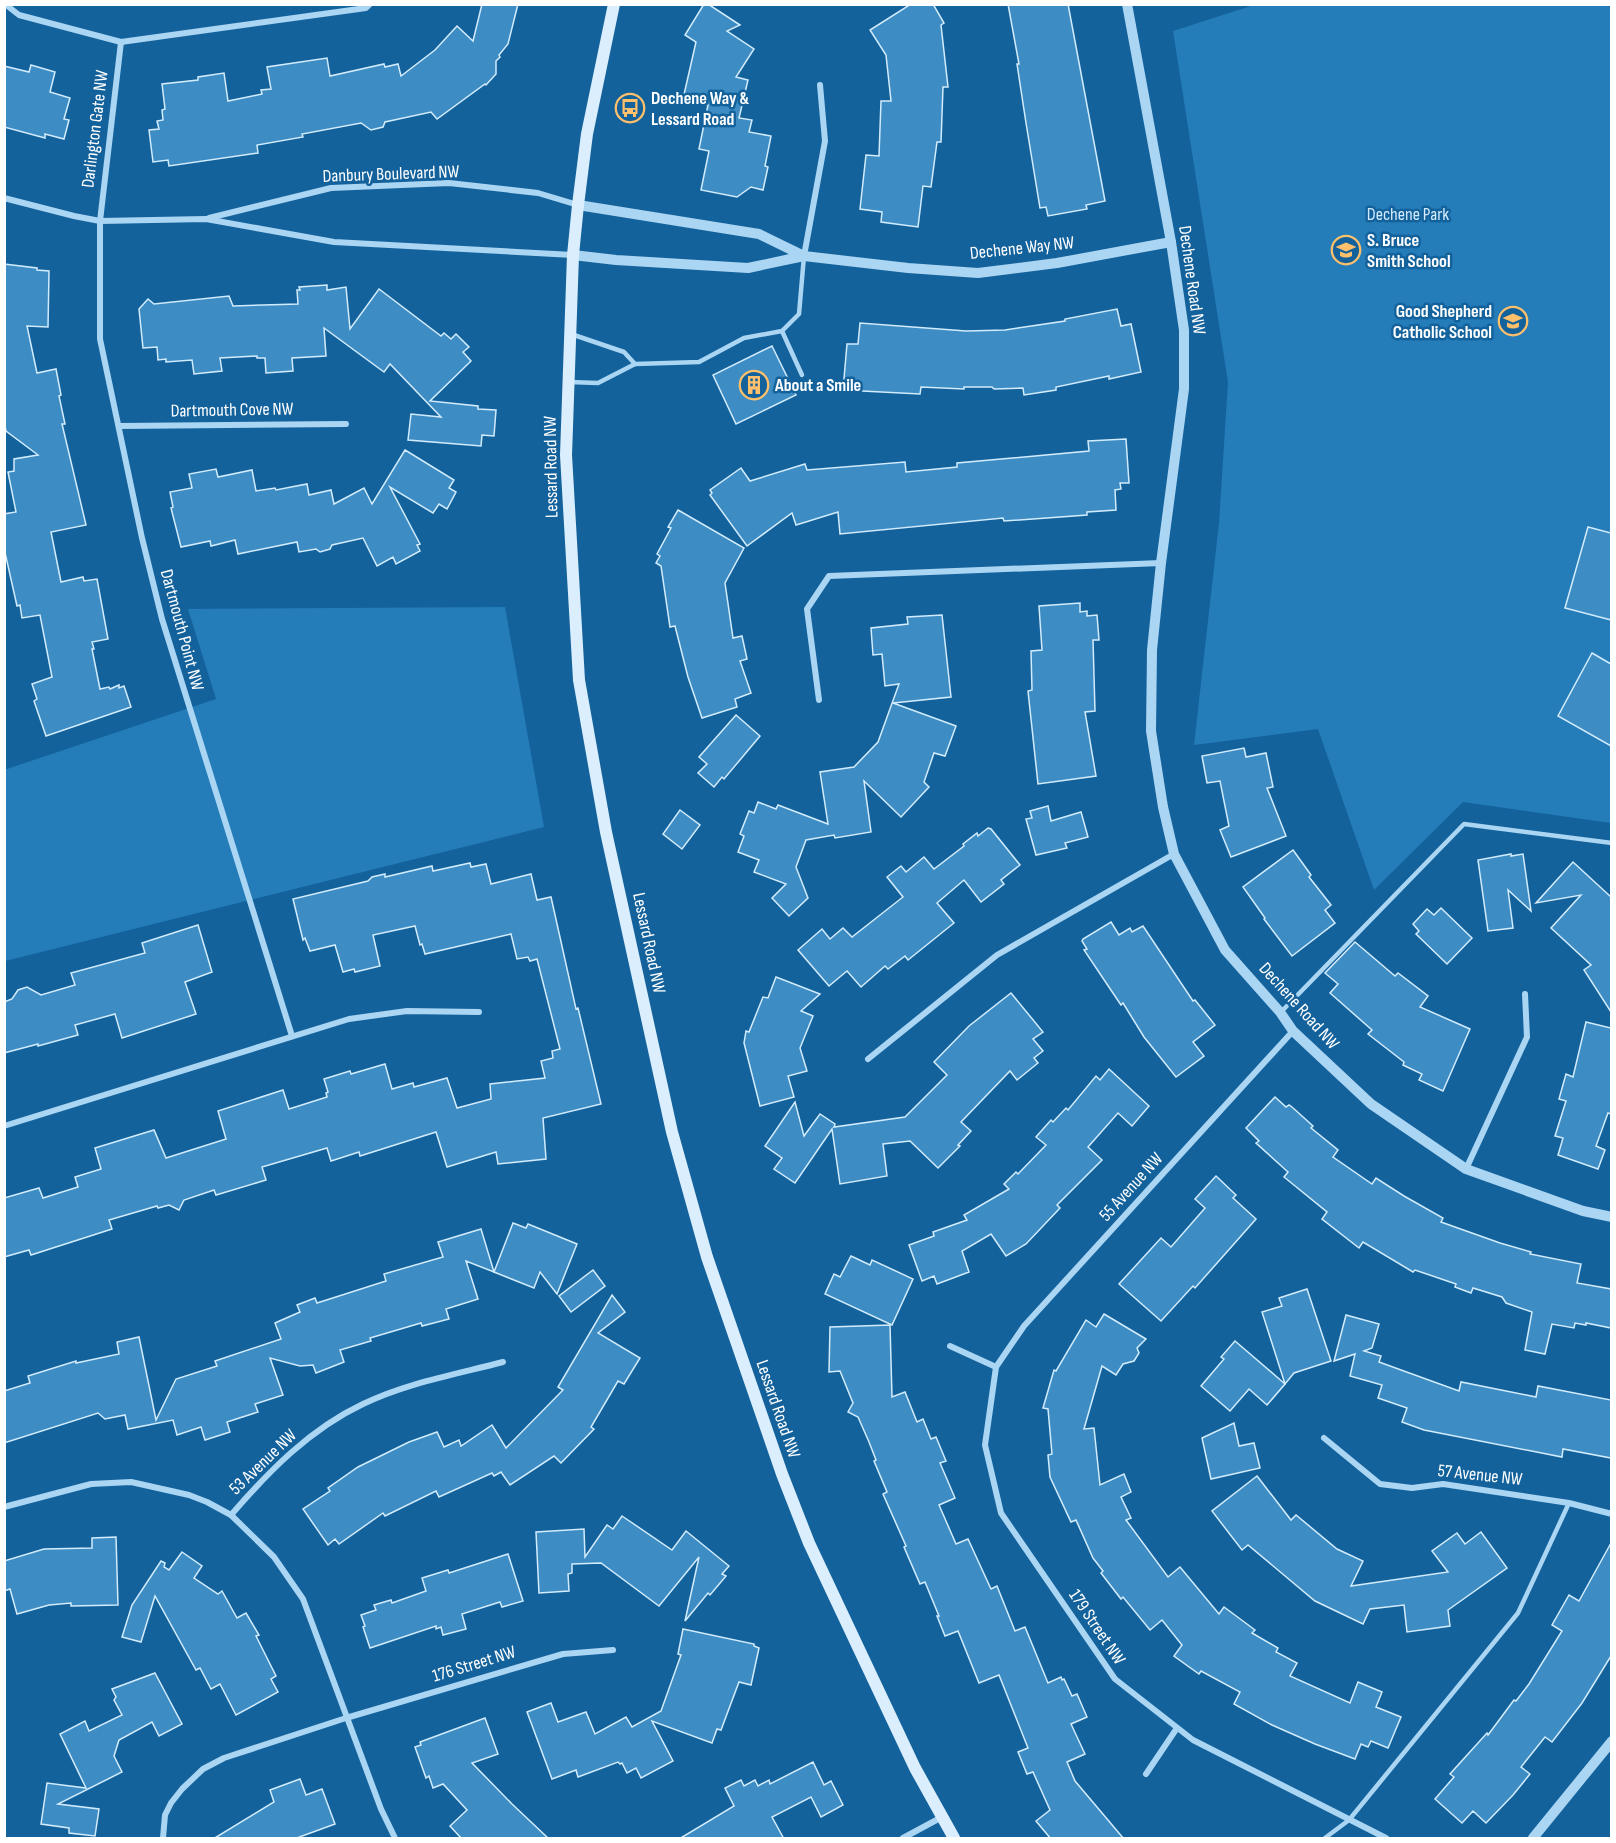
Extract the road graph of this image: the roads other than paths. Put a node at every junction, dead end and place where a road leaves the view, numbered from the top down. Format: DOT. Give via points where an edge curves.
graph roads {
  1 [pos="5,4"];
  2 [pos="370,4"];
  3 [pos="614,4"];
  4 [pos="1127,4"];
  5 [pos="121,42"];
  6 [pos="819,85"];
  7 [pos="4,198"];
  8 [pos="578,205"];
  9 [pos="206,219"];
  10 [pos="100,220"];
  11 [pos="1171,242"];
  12 [pos="573,255"];
  13 [pos="804,256"];
  14 [pos="782,331"];
  15 [pos="570,334"];
  16 [pos="635,364"];
  17 [pos="802,375"];
  18 [pos="569,382"];
  19 [pos="346,424"];
  20 [pos="119,426"];
  21 [pos="1161,562"];
  22 [pos="819,700"];
  23 [pos="1611,843"];
  24 [pos="1174,854"];
  25 [pos="1525,994"];
  26 [pos="479,1012"];
  27 [pos="1280,1012"];
  28 [pos="1293,1031"];
  29 [pos="292,1036"];
  30 [pos="868,1059"];
  31 [pos="4,1126"];
  32 [pos="1466,1169"];
  33 [pos="1611,1217"];
  34 [pos="950,1346"];
  35 [pos="503,1362"];
  36 [pos="996,1367"];
  37 [pos="1324,1438"];
  38 [pos="1569,1503"];
  39 [pos="4,1507"];
  40 [pos="1611,1514"];
  41 [pos="231,1515"];
  42 [pos="612,1650"];
  43 [pos="346,1718"];
  44 [pos="1176,1728"];
  45 [pos="1611,1741"];
  46 [pos="1146,1774"];
  47 [pos="942,1817"];
  48 [pos="1349,1820"];
  49 [pos="163,1839"];
  50 [pos="395,1839"];
  51 [pos="903,1839"];
  52 [pos="954,1839"];
  53 [pos="1325,1839"];
  54 [pos="1386,1839"];
  55 [pos="1533,1839"];
  1 -- 5 [label="street" via="19,15"];
  2 -- 5 [label="street" via="366,8"];
  3 -- 8 [label="main road, Lessard Road NW" via="587,134"];
  4 -- 11 [label="street, Dechene Road NW"];
  5 -- 10 [label="street, Darlington Gate NW"];
  6 -- 13 [label="street" via="825,141"];
  7 -- 10 [label="street, Danbury Boulevard NW"];
  8 -- 9 [label="street, Danbury Boulevard NW" via="538,193 449,183 331,188"];
  8 -- 12 [label="main road, Lessard Road NW"];
  8 -- 13 [label="street, Dechene Way NW" via="759,234"];
  9 -- 10 [label="street, Danbury Boulevard NW"];
  9 -- 12 [label="street, Danbury Boulevard NW" via="334,242"];
  10 -- 20 [label="street, Dartmouth Point NW" via="100,339"];
  11 -- 13 [label="street, Dechene Way NW" via="978,273"];
  11 -- 21 [label="street, Dechene Road NW" via="1184,330 1184,389"];
  12 -- 13 [label="street, Dechene Way NW" via="748,268"];
  12 -- 15 [label="main road, Lessard Road NW"];
  13 -- 14 [label="lane" via="799,314"];
  14 -- 16 [label="lane" via="744,338 699,362"];
  14 -- 17 [label="lane"];
  15 -- 16 [label="lane" via="624,352"];
  15 -- 18 [label="main road, Lessard Road NW"];
  16 -- 18 [label="lane" via="598,383"];
  18 -- 47 [label="main road, Lessard Road NW" via="566,455 579,680 606,832 672,1132 707,1257 789,1493 915,1768"];
  19 -- 20 [label="street, Dartmouth Cove NW"];
  20 -- 29 [label="street, Dartmouth Point NW" via="162,619"];
  21 -- 22 [label="street" via="829,576 807,609"];
  21 -- 24 [label="street, Dechene Road NW" via="1152,651 1151,731"];
  23 -- 27 [label="lane" via="1464,824"];
  24 -- 27 [label="street, Dechene Road NW" via="1225,950"];
  24 -- 30 [label="street" via="997,956"];
  25 -- 32 [label="street" via="1527,1037"];
  26 -- 29 [label="street" via="380,1014"];
  27 -- 28 [label="street, Dechene Road NW"];
  28 -- 32 [label="street, Dechene Road NW" via="1371,1104"];
  28 -- 36 [label="street, 55 Avenue NW" via="1024,1326"];
  29 -- 31 [label="street"];
  32 -- 33 [label="street, Dechene Road NW" via="1582,1211"];
  34 -- 36 [label="street"];
  35 -- 41 [label="street, 53 Avenue NW" via="362,1404 278,1463"];
  36 -- 44 [label="street, 179 Street NW" via="985,1445 1001,1513 1115,1679"];
  37 -- 38 [label="street, 57 Avenue NW" via="1380,1484 1412,1488 1443,1484"];
  38 -- 40 [label="street, 57 Avenue NW"];
  38 -- 48 [label="lane" via="1518,1613"];
  39 -- 41 [label="street, 53 Avenue NW" via="91,1484 131,1482 189,1495"];
  41 -- 43 [label="street" via="274,1557 303,1599"];
  42 -- 43 [label="street, 176 Street NW" via="563,1654"];
  43 -- 49 [label="street, 176 Street NW" via="224,1758 203,1769 171,1803 165,1815"];
  43 -- 50 [label="street"];
  44 -- 46 [label="street"];
  44 -- 48 [label="street, 179 Street NW"];
  45 -- 55 [label="street"];
  47 -- 51 [label="street"];
  47 -- 52 [label="main road, Lessard Road NW"];
  48 -- 53 [label="lane"];
  48 -- 54 [label="street, 179 Street NW"];
}
